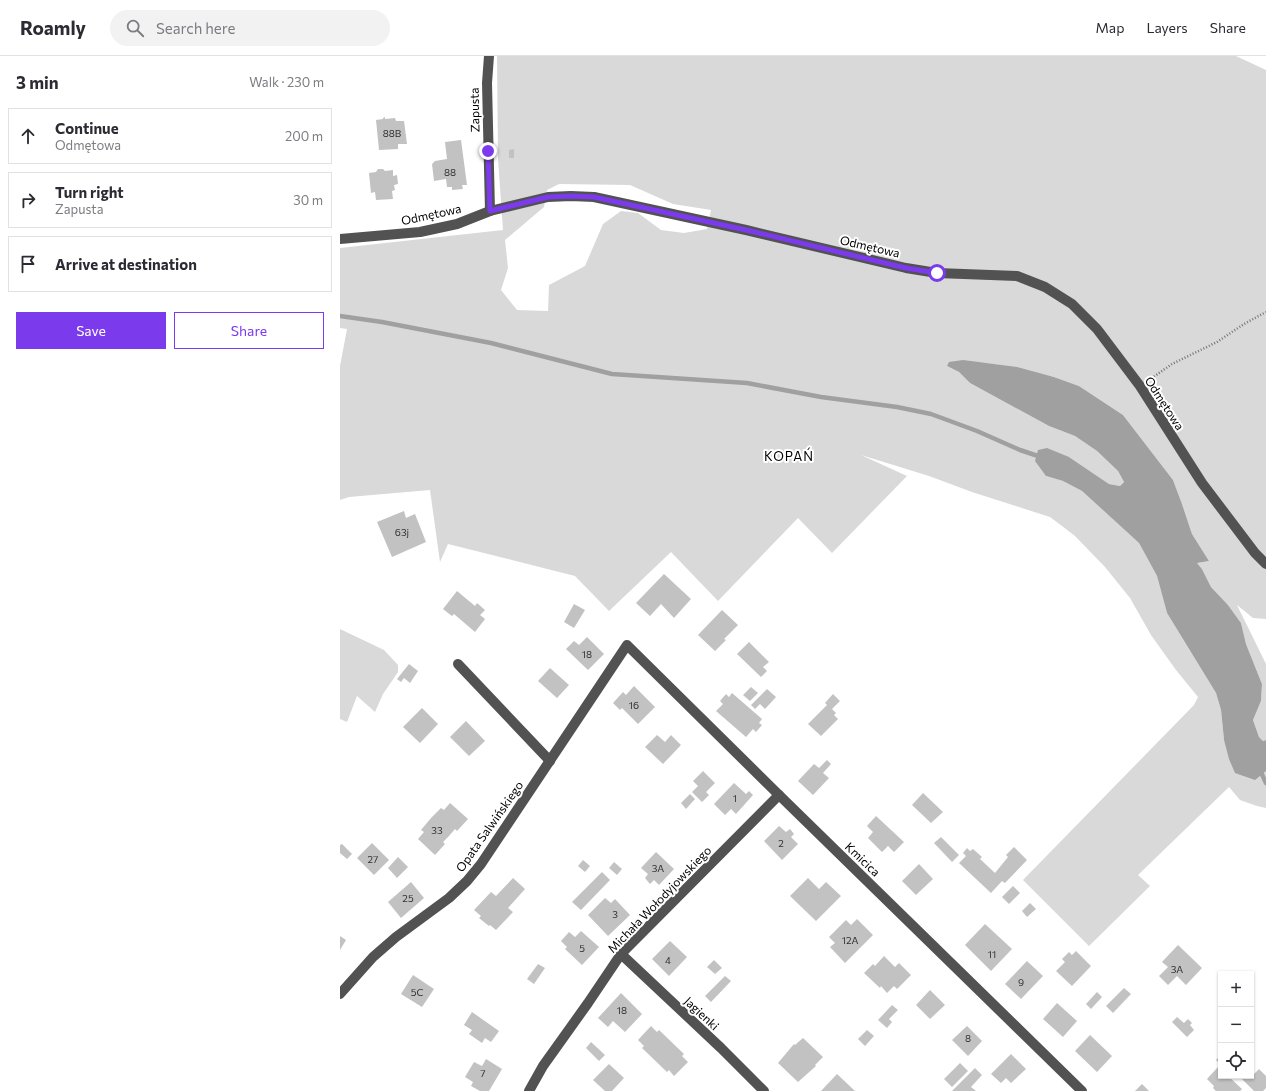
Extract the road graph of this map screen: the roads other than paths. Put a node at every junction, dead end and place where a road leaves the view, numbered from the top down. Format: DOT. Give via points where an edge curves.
graph roads {
  1 [pos="489,56"];
  2 [pos="490,211"];
  3 [pos="340,239"];
  4 [pos="1266,564"];
  5 [pos="627,645"];
  6 [pos="458,664"];
  7 [pos="550,761"];
  8 [pos="779,795"];
  9 [pos="621,954"];
  10 [pos="340,994"];
  11 [pos="529,1091"];
  12 [pos="764,1091"];
  13 [pos="1082,1091"];
  1 -- 2 [label="street, Zapusta" via="486,83"];
  2 -- 3 [label="street, Odmętowa" via="457,224 420,232"];
  2 -- 4 [label="street, Odmętowa" via="548,197 594,197 906,268 937,273 1017,276 1045,287 1072,304 1097,329 1140,386 1202,483"];
  5 -- 7 [label="street, Opata Salwińskiego"];
  5 -- 8 [label="street, Kmicica"];
  6 -- 7 [label="street"];
  7 -- 10 [label="street, Opata Salwińskiego" via="482,864 467,881 373,957"];
  8 -- 9 [label="street, Michała Wołodyjowskiego"];
  8 -- 13 [label="street, Kmicica"];
  9 -- 11 [label="street, Michała Wołodyjowskiego" via="543,1066"];
  9 -- 12 [label="street, Jagienki"];
}
